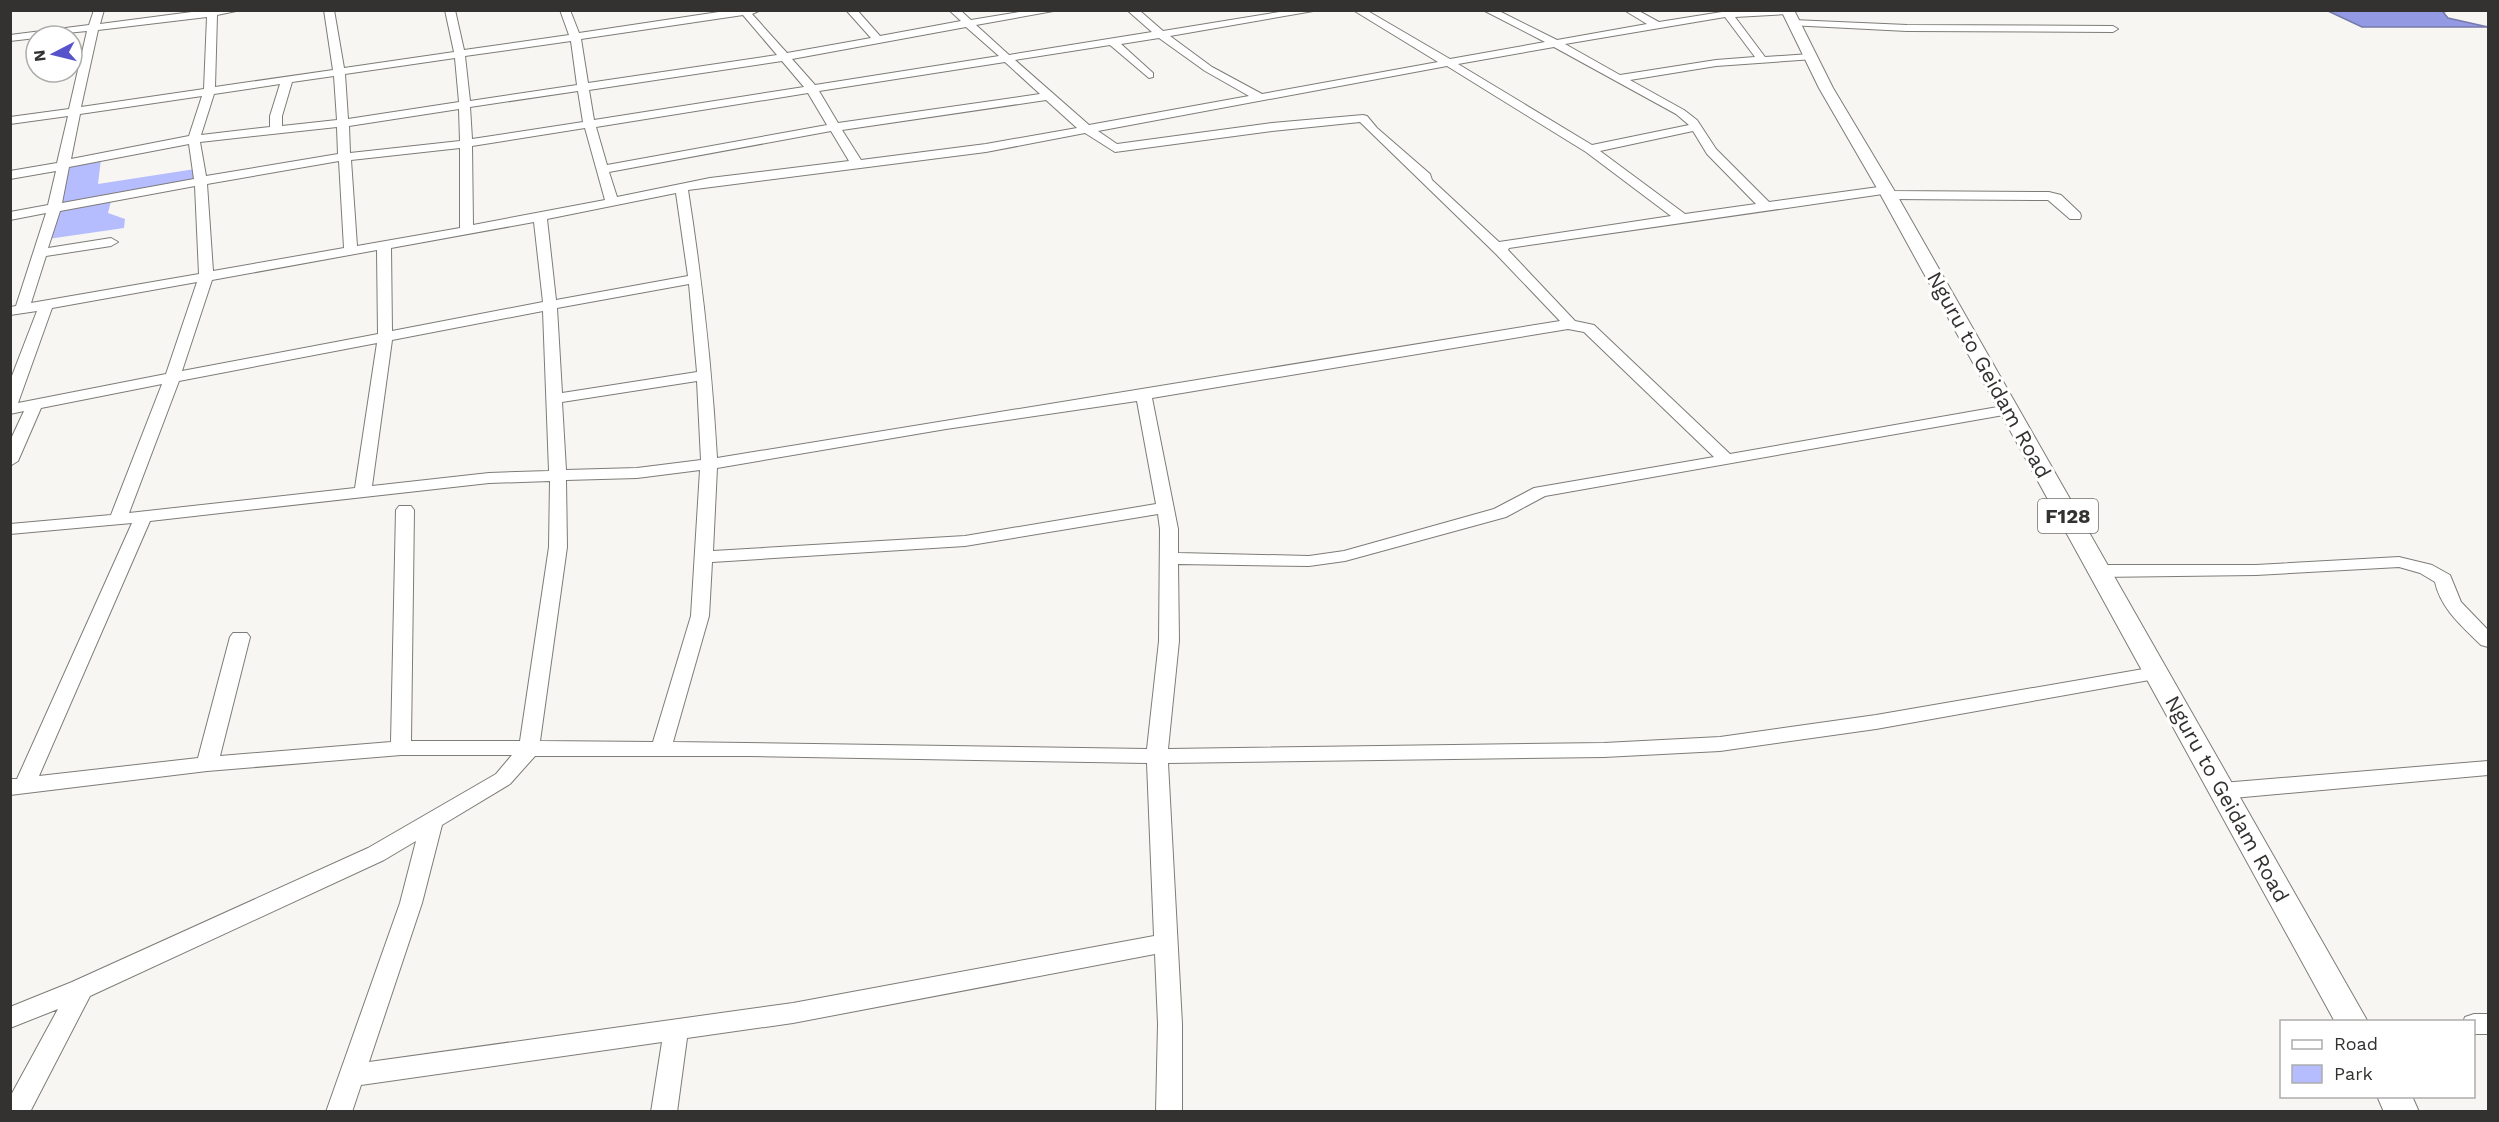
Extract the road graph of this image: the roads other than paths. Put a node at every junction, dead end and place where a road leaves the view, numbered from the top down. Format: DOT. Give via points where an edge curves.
graph roads {
  1 [pos="99,10"];
  2 [pos="236,10"];
  3 [pos="329,10"];
  4 [pos="450,10"];
  5 [pos="565,10"];
  6 [pos="851,10"];
  7 [pos="954,10"];
  8 [pos="1054,10"];
  9 [pos="1132,10"];
  10 [pos="1314,10"];
  11 [pos="1358,10"];
  12 [pos="1488,10"];
  13 [pos="1629,10"];
  14 [pos="1691,10"];
  15 [pos="749,11"];
  16 [pos="212,12"];
  17 [pos="1745,12"];
  18 [pos="1728,14"];
  19 [pos="1789,15"];
  20 [pos="1703,18"];
  21 [pos="969,23"];
  22 [pos="1657,25"];
  23 [pos="94,27"];
  24 [pos="2113,29"];
  25 [pos="1159,34"];
  26 [pos="575,36"];
  27 [pos="10,38"];
  28 [pos="878,40"];
  29 [pos="1112,41"];
  30 [pos="1555,43"];
  31 [pos="459,53"];
  32 [pos="785,57"];
  33 [pos="1810,57"];
  34 [pos="1007,58"];
  35 [pos="1762,60"];
  36 [pos="1447,62"];
  37 [pos="339,70"];
  38 [pos="1149,75"];
  39 [pos="1620,78"];
  40 [pos="287,79"];
  41 [pos="583,86"];
  42 [pos="811,88"];
  43 [pos="209,91"];
  44 [pos="1049,96"];
  45 [pos="1259,97"];
  46 [pos="464,105"];
  47 [pos="75,111"];
  48 [pos="10,120"];
  49 [pos="342,123"];
  50 [pos="589,123"];
  51 [pos="1696,127"];
  52 [pos="835,129"];
  53 [pos="1090,129"];
  54 [pos="276,131"];
  55 [pos="194,139"];
  56 [pos="464,144"];
  57 [pos="1590,149"];
  58 [pos="344,156"];
  59 [pos="857,164"];
  60 [pos="64,165"];
  61 [pos="603,169"];
  62 [pos="10,175"];
  63 [pos="201,181"];
  64 [pos="681,187"];
  65 [pos="1887,193"];
  66 [pos="612,202"];
  67 [pos="1766,207"];
  68 [pos="54,209"];
  69 [pos="10,216"];
  70 [pos="2075,216"];
  71 [pos="540,218"];
  72 [pos="1682,218"];
  73 [pos="467,230"];
  74 [pos="111,242"];
  75 [pos="384,245"];
  76 [pos="1501,251"];
  77 [pos="351,252"];
  78 [pos="40,253"];
  79 [pos="206,277"];
  80 [pos="695,279"];
  81 [pos="46,304"];
  82 [pos="550,305"];
  83 [pos="16,310"];
  84 [pos="1566,324"];
  85 [pos="385,337"];
  86 [pos="705,375"];
  87 [pos="172,379"];
  88 [pos="1144,395"];
  89 [pos="554,399"];
  90 [pos="10,404"];
  91 [pos="35,404"];
  92 [pos="10,409"];
  93 [pos="2009,410"];
  94 [pos="1727,460"];
  95 [pos="10,461"];
  96 [pos="709,464"];
  97 [pos="558,475"];
  98 [pos="363,492"];
  99 [pos="1165,508"];
  100 [pos="405,510"];
  101 [pos="144,516"];
  102 [pos="118,519"];
  103 [pos="10,529"];
  104 [pos="704,557"];
  105 [pos="1168,558"];
  106 [pos="2099,571"];
  107 [pos="240,637"];
  108 [pos="2488,641"];
  109 [pos="2155,673"];
  110 [pos="401,748"];
  111 [pos="529,749"];
  112 [pos="661,749"];
  113 [pos="1157,756"];
  114 [pos="207,764"];
  115 [pos="2488,768"];
  116 [pos="18,785"];
  117 [pos="2222,791"];
  118 [pos="432,821"];
  119 [pos="1166,943"];
  120 [pos="81,989"];
  121 [pos="10,1018"];
  122 [pos="2351,1020"];
  123 [pos="676,1029"];
  124 [pos="352,1075"];
  125 [pos="2395,1098"];
  126 [pos="16,1112"];
  127 [pos="339,1112"];
  128 [pos="664,1112"];
  129 [pos="1169,1112"];
  130 [pos="2402,1112"];
  1 -- 23 [label="street"];
  2 -- 16 [label="street"];
  3 -- 37 [label="street"];
  4 -- 31 [label="street"];
  5 -- 26 [label="street"];
  6 -- 28 [label="street"];
  7 -- 21 [label="street"];
  8 -- 21 [label="street"];
  9 -- 25 [label="street"];
  10 -- 25 [label="street"];
  11 -- 36 [label="street"];
  12 -- 30 [label="street"];
  13 -- 22 [label="street"];
  14 -- 20 [label="street"];
  15 -- 26 [label="street"];
  15 -- 32 [label="street"];
  16 -- 23 [label="street"];
  16 -- 43 [label="street"];
  17 -- 18 [label="street"];
  17 -- 19 [label="street"];
  18 -- 20 [label="street"];
  18 -- 35 [label="street"];
  19 -- 24 [label="street" via="1918,28"];
  19 -- 33 [label="main road, Nguru to Geidam Road / F128"];
  20 -- 22 [label="street"];
  21 -- 28 [label="street"];
  21 -- 34 [label="street"];
  22 -- 30 [label="street"];
  23 -- 27 [label="street" via="25,32"];
  23 -- 47 [label="street"];
  25 -- 29 [label="street"];
  25 -- 45 [label="street"];
  26 -- 31 [label="street"];
  26 -- 41 [label="street"];
  28 -- 32 [label="street"];
  29 -- 34 [label="street"];
  29 -- 38 [label="street"];
  30 -- 36 [label="street"];
  30 -- 39 [label="street"];
  31 -- 37 [label="street"];
  31 -- 46 [label="street"];
  32 -- 41 [label="street"];
  32 -- 42 [label="street"];
  33 -- 35 [label="street"];
  33 -- 65 [label="main road, Nguru to Geidam Road / F128"];
  34 -- 42 [label="street"];
  34 -- 44 [label="street"];
  35 -- 39 [label="street"];
  36 -- 45 [label="street"];
  36 -- 57 [label="street"];
  37 -- 40 [label="street"];
  37 -- 49 [label="street"];
  39 -- 51 [label="street" via="1680,112"];
  40 -- 43 [label="street"];
  40 -- 54 [label="street" via="276,116"];
  41 -- 46 [label="street"];
  41 -- 50 [label="street"];
  42 -- 50 [label="street"];
  42 -- 52 [label="street"];
  43 -- 47 [label="street"];
  43 -- 55 [label="street"];
  44 -- 52 [label="street"];
  44 -- 53 [label="street"];
  45 -- 53 [label="street"];
  46 -- 49 [label="street"];
  46 -- 56 [label="street"];
  47 -- 48 [label="street"];
  47 -- 60 [label="street"];
  49 -- 54 [label="street"];
  49 -- 58 [label="street"];
  50 -- 56 [label="street"];
  50 -- 61 [label="street"];
  51 -- 57 [label="street"];
  51 -- 67 [label="street" via="1711,151"];
  52 -- 59 [label="street"];
  52 -- 61 [label="street"];
  53 -- 59 [label="street" via="986,148"];
  53 -- 76 [label="street" via="1115,148 1364,118"];
  54 -- 55 [label="street"];
  55 -- 60 [label="street"];
  55 -- 63 [label="street"];
  56 -- 58 [label="street"];
  56 -- 73 [label="street"];
  57 -- 72 [label="street"];
  58 -- 63 [label="street"];
  58 -- 77 [label="street"];
  59 -- 64 [label="street"];
  60 -- 62 [label="street"];
  60 -- 68 [label="street"];
  61 -- 66 [label="street"];
  63 -- 68 [label="street"];
  63 -- 79 [label="street"];
  64 -- 66 [label="street"];
  64 -- 80 [label="street"];
  65 -- 67 [label="street"];
  65 -- 70 [label="street" via="2049,196"];
  65 -- 93 [label="main road, Nguru to Geidam Road / F128"];
  66 -- 71 [label="street"];
  67 -- 72 [label="street"];
  68 -- 69 [label="street"];
  68 -- 78 [label="street"];
  71 -- 73 [label="street"];
  71 -- 82 [label="street"];
  72 -- 76 [label="street" via="1507,243"];
  73 -- 75 [label="street"];
  74 -- 78 [label="street"];
  75 -- 77 [label="street"];
  75 -- 85 [label="street"];
  76 -- 84 [label="street" via="1568,320"];
  77 -- 79 [label="street"];
  78 -- 83 [label="street"];
  79 -- 81 [label="street"];
  79 -- 87 [label="street"];
  80 -- 82 [label="street"];
  80 -- 86 [label="street"];
  81 -- 83 [label="street"];
  81 -- 90 [label="street"];
  82 -- 85 [label="street"];
  82 -- 89 [label="street"];
  84 -- 88 [label="street"];
  84 -- 94 [label="street" via="1589,328"];
  85 -- 87 [label="street"];
  85 -- 98 [label="street"];
  86 -- 89 [label="street"];
  86 -- 96 [label="street"];
  87 -- 91 [label="street"];
  87 -- 102 [label="street"];
  88 -- 96 [label="street"];
  88 -- 99 [label="street"];
  89 -- 97 [label="street"];
  91 -- 92 [label="street"];
  91 -- 95 [label="street"];
  93 -- 94 [label="street"];
  93 -- 106 [label="main road, Nguru to Geidam Road / F128"];
  94 -- 105 [label="street" via="1540,492 1500,513 1345,556 1309,561"];
  96 -- 97 [label="street" via="637,473"];
  96 -- 104 [label="street"];
  97 -- 98 [label="street" via="489,478"];
  97 -- 111 [label="street" via="558,547"];
  98 -- 101 [label="street"];
  99 -- 104 [label="street" via="965,541"];
  99 -- 105 [label="street"];
  100 -- 110 [label="street"];
  101 -- 102 [label="street"];
  101 -- 116 [label="street"];
  102 -- 103 [label="street"];
  104 -- 112 [label="street" via="700,616"];
  105 -- 113 [label="street" via="1168,641"];
  106 -- 108 [label="street" via="2256,570 2399,562 2444,579 2454,606"];
  106 -- 109 [label="main road, Nguru to Geidam Road / F128"];
  107 -- 114 [label="street"];
  109 -- 113 [label="street" via="1876,722 1720,744 1604,750"];
  109 -- 117 [label="main road, Nguru to Geidam Road / F128"];
  110 -- 111 [label="street"];
  110 -- 114 [label="street"];
  111 -- 112 [label="street"];
  111 -- 118 [label="street" via="503,779"];
  112 -- 113 [label="street"];
  113 -- 119 [label="street"];
  114 -- 116 [label="street"];
  115 -- 117 [label="street"];
  117 -- 122 [label="main road, Nguru to Geidam Road / F128"];
  118 -- 120 [label="street" via="376,854"];
  118 -- 124 [label="street" via="411,903"];
  119 -- 123 [label="street" via="793,1013"];
  119 -- 129 [label="street"];
  120 -- 121 [label="street"];
  120 -- 126 [label="street"];
  123 -- 124 [label="street"];
  123 -- 128 [label="street"];
  124 -- 127 [label="street"];
  125 -- 130 [label="main road"];
}
